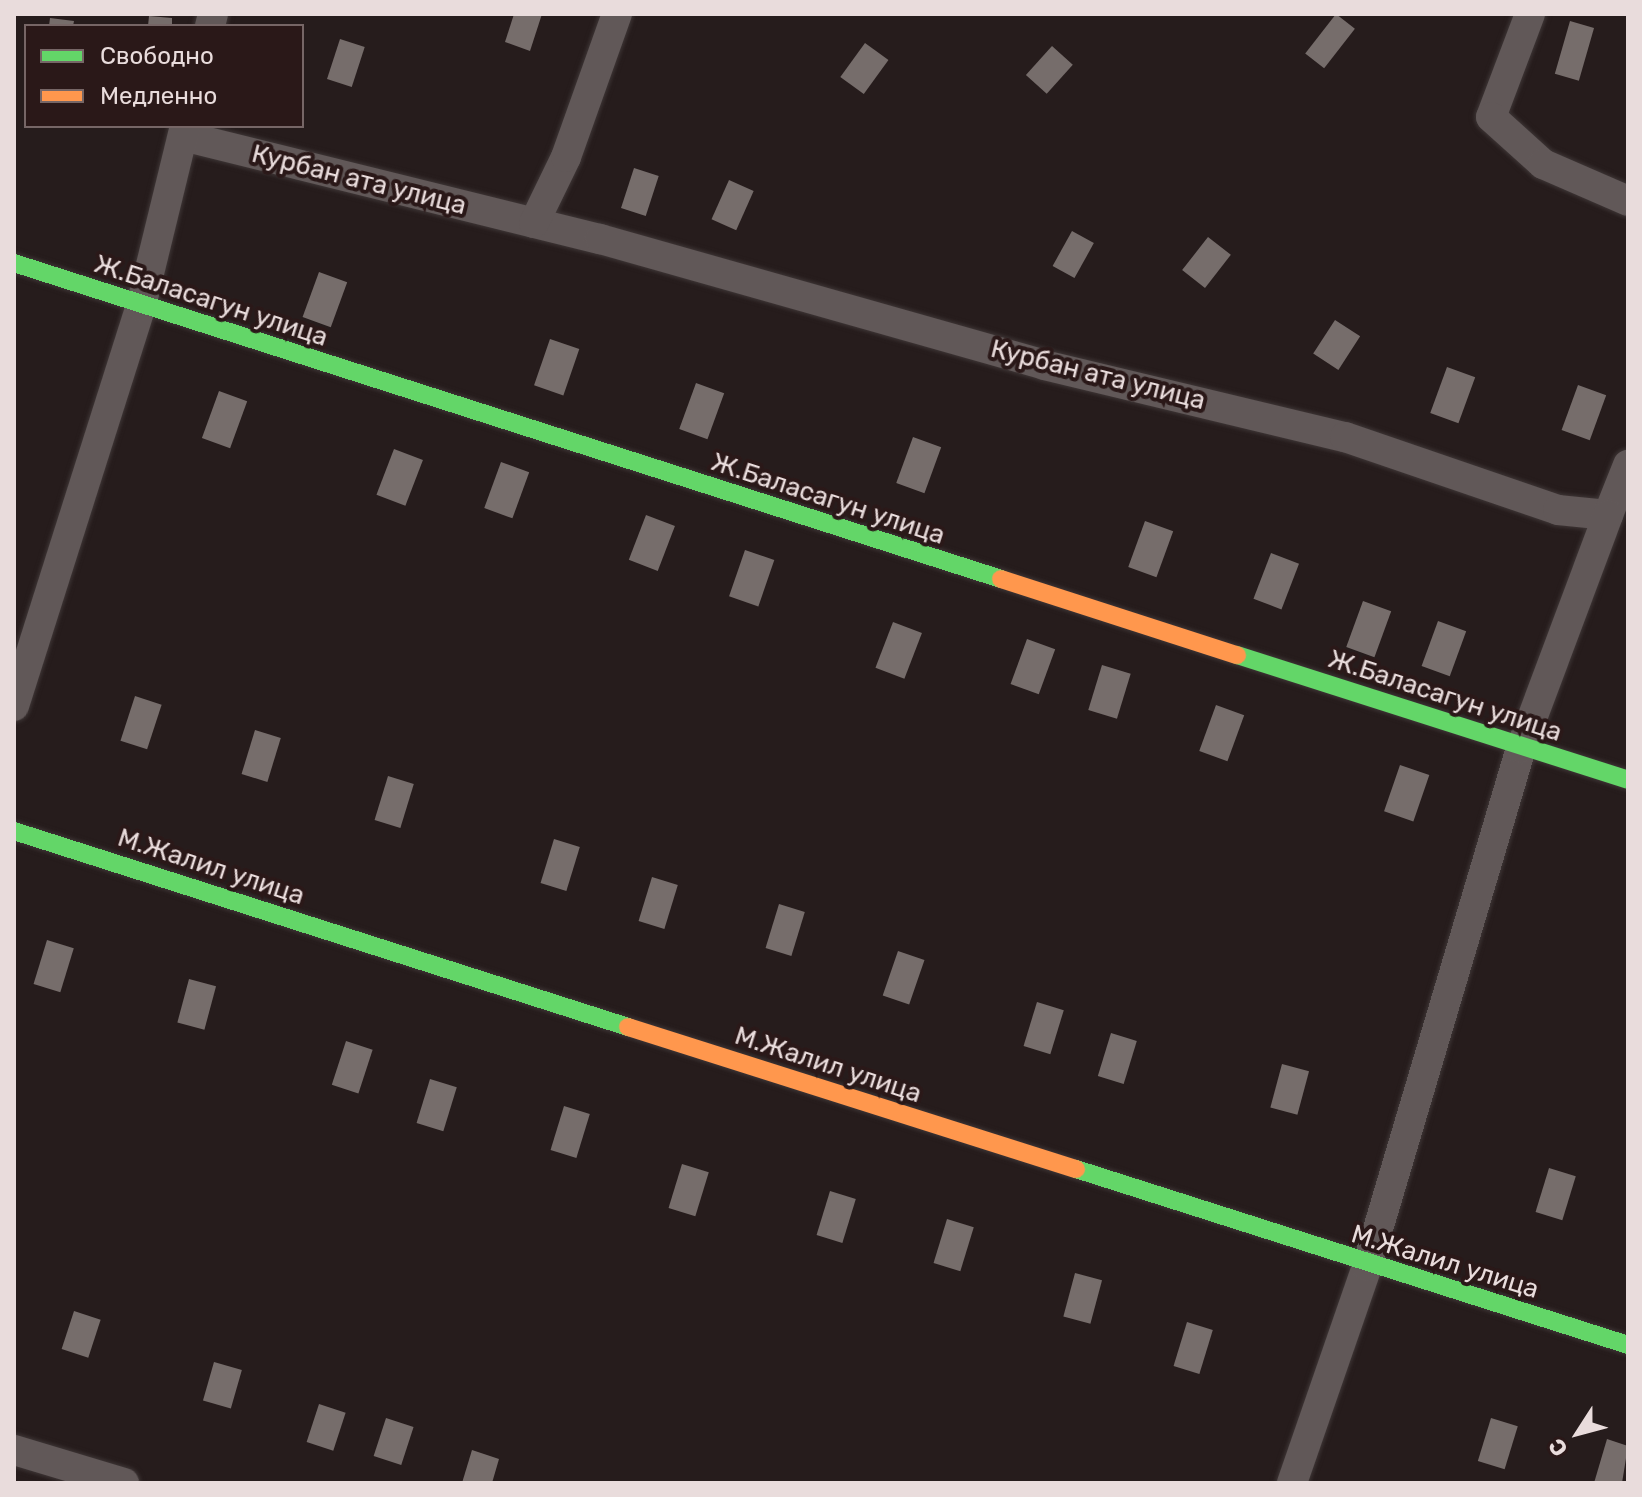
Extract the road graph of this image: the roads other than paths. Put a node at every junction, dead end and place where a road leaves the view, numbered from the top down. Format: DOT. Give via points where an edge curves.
graph roads {
  1 [pos="617,14"];
  2 [pos="1530,14"];
  3 [pos="184,131"];
  4 [pos="1628,201"];
  5 [pos="534,223"];
  6 [pos="14,263"];
  7 [pos="141,306"];
  8 [pos="1628,465"];
  9 [pos="1608,515"];
  10 [pos="14,706"];
  11 [pos="1521,748"];
  12 [pos="1628,780"];
  13 [pos="14,831"];
  14 [pos="1367,1266"];
  15 [pos="1628,1345"];
  16 [pos="14,1450"];
  17 [pos="124,1483"];
  18 [pos="1292,1483"];
  1 -- 5 [label="street" via="566,157"];
  2 -- 4 [label="street" via="1491,117 1543,164"];
  3 -- 5 [label="street, Курбан ата улица"];
  3 -- 7 [label="street"];
  5 -- 9 [label="street, Курбан ата улица" via="1044,365 1345,437 1558,510"];
  6 -- 7 [label="street, Ж.Баласагун улица"];
  7 -- 10 [label="street"];
  7 -- 11 [label="street, Ж.Баласагун улица"];
  8 -- 9 [label="street"];
  9 -- 11 [label="street"];
  11 -- 12 [label="street, Ж.Баласагун улица"];
  11 -- 14 [label="street"];
  13 -- 14 [label="street, М.Жалил улица"];
  14 -- 15 [label="street, М.Жалил улица"];
  14 -- 18 [label="street"];
  16 -- 17 [label="street"];
}
